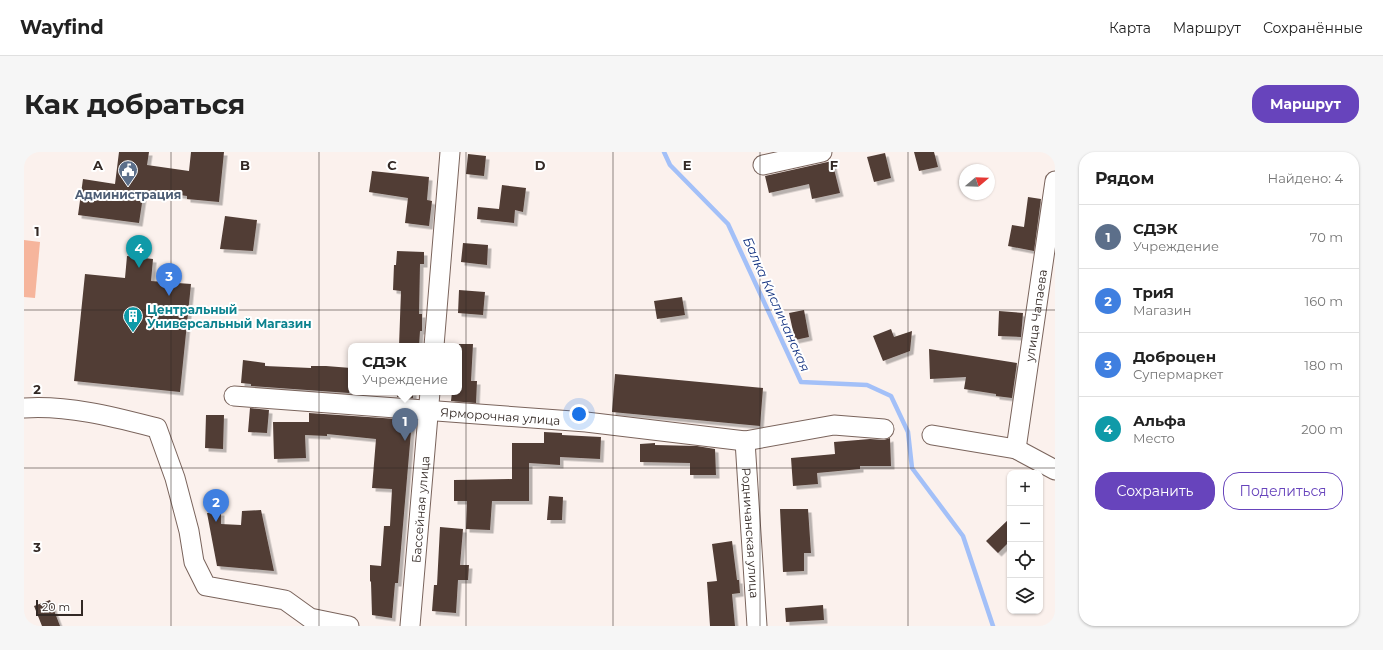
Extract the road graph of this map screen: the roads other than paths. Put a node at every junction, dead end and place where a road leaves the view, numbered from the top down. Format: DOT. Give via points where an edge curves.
graph roads {
  1 [pos="450,152"];
  2 [pos="822,152"];
  3 [pos="763,165"];
  4 [pos="1055,181"];
  5 [pos="434,343"];
  6 [pos="430,395"];
  7 [pos="234,396"];
  8 [pos="24,408"];
  9 [pos="429,411"];
  10 [pos="884,429"];
  11 [pos="932,435"];
  12 [pos="745,440"];
  13 [pos="1016,449"];
  14 [pos="1055,470"];
  15 [pos="349,626"];
  16 [pos="410,626"];
  17 [pos="756,626"];
  1 -- 5 [label="street"];
  2 -- 3 [label="street"];
  4 -- 13 [label="street, улица Чапаева"];
  6 -- 9 [label="street, Бассейная улица"];
  7 -- 9 [label="street, Ярморочная улица"];
  8 -- 15 [label="street" via="42,407 111,416 157,428 175,478 194,562 206,586 285,600 310,618"];
  9 -- 12 [label="street, Ярморочная улица" via="586,422"];
  9 -- 16 [label="street, Бассейная улица"];
  10 -- 12 [label="street, Ярморочная улица" via="834,424"];
  11 -- 13 [label="street"];
  12 -- 17 [label="street, Родничанская улица"];
  13 -- 14 [label="street"];
}
